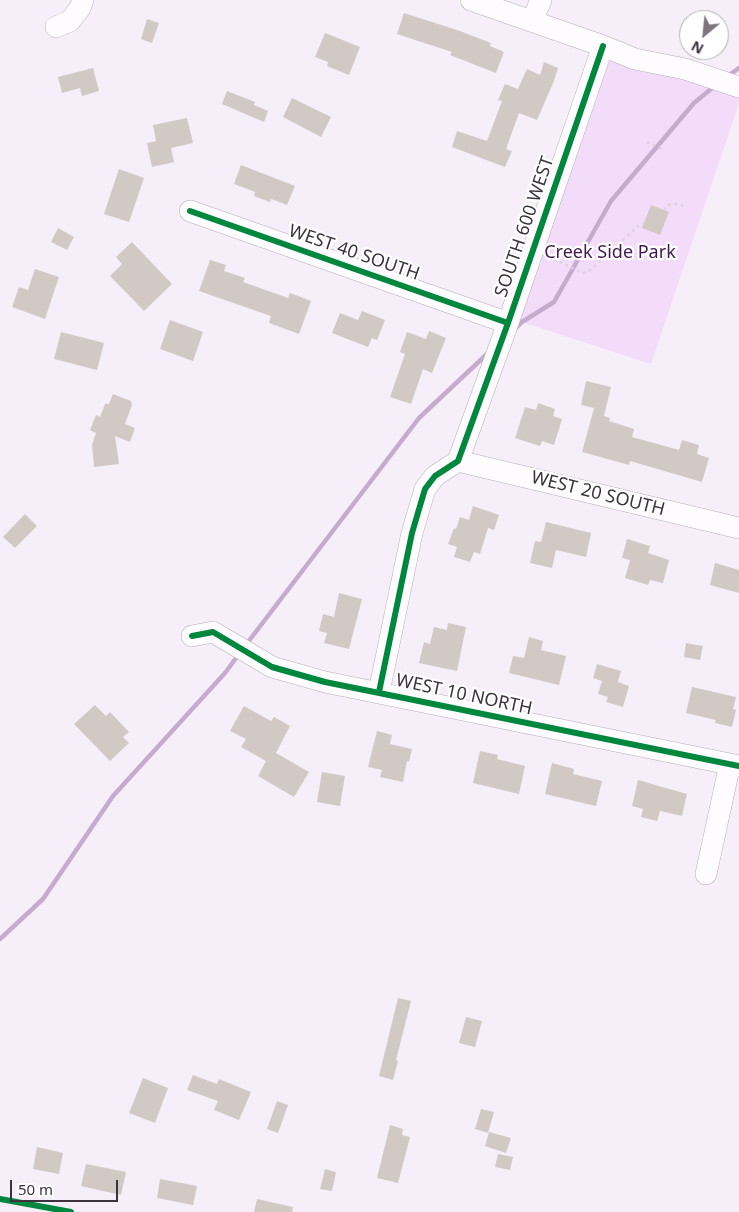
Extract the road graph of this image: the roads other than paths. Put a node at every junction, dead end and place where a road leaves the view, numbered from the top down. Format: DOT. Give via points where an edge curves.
graph roads {
  1 [pos="83,0"];
  2 [pos="471,0"];
  3 [pos="541,0"];
  4 [pos="532,21"];
  5 [pos="56,27"];
  6 [pos="603,46"];
  7 [pos="739,87"];
  8 [pos="190,211"];
  9 [pos="508,324"];
  10 [pos="458,461"];
  11 [pos="739,528"];
  12 [pos="192,636"];
  13 [pos="379,692"];
  14 [pos="734,765"];
  15 [pos="706,874"];
  1 -- 5 [label="street" via="70,21"];
  2 -- 4 [label="street"];
  3 -- 4 [label="street"];
  4 -- 6 [label="street"];
  6 -- 7 [label="street" via="635,59 685,69"];
  6 -- 9 [label="street, SOUTH 600 WEST"];
  8 -- 9 [label="street, WEST 40 SOUTH"];
  9 -- 10 [label="street, SOUTH 600 WEST"];
  10 -- 11 [label="street, WEST 20 SOUTH"];
  10 -- 13 [label="street" via="436,476 425,489 412,533"];
  12 -- 13 [label="street, WEST 10 NORTH" via="213,632 272,667 324,682"];
  13 -- 14 [label="street, WEST 10 NORTH"];
  14 -- 15 [label="street"];
}
